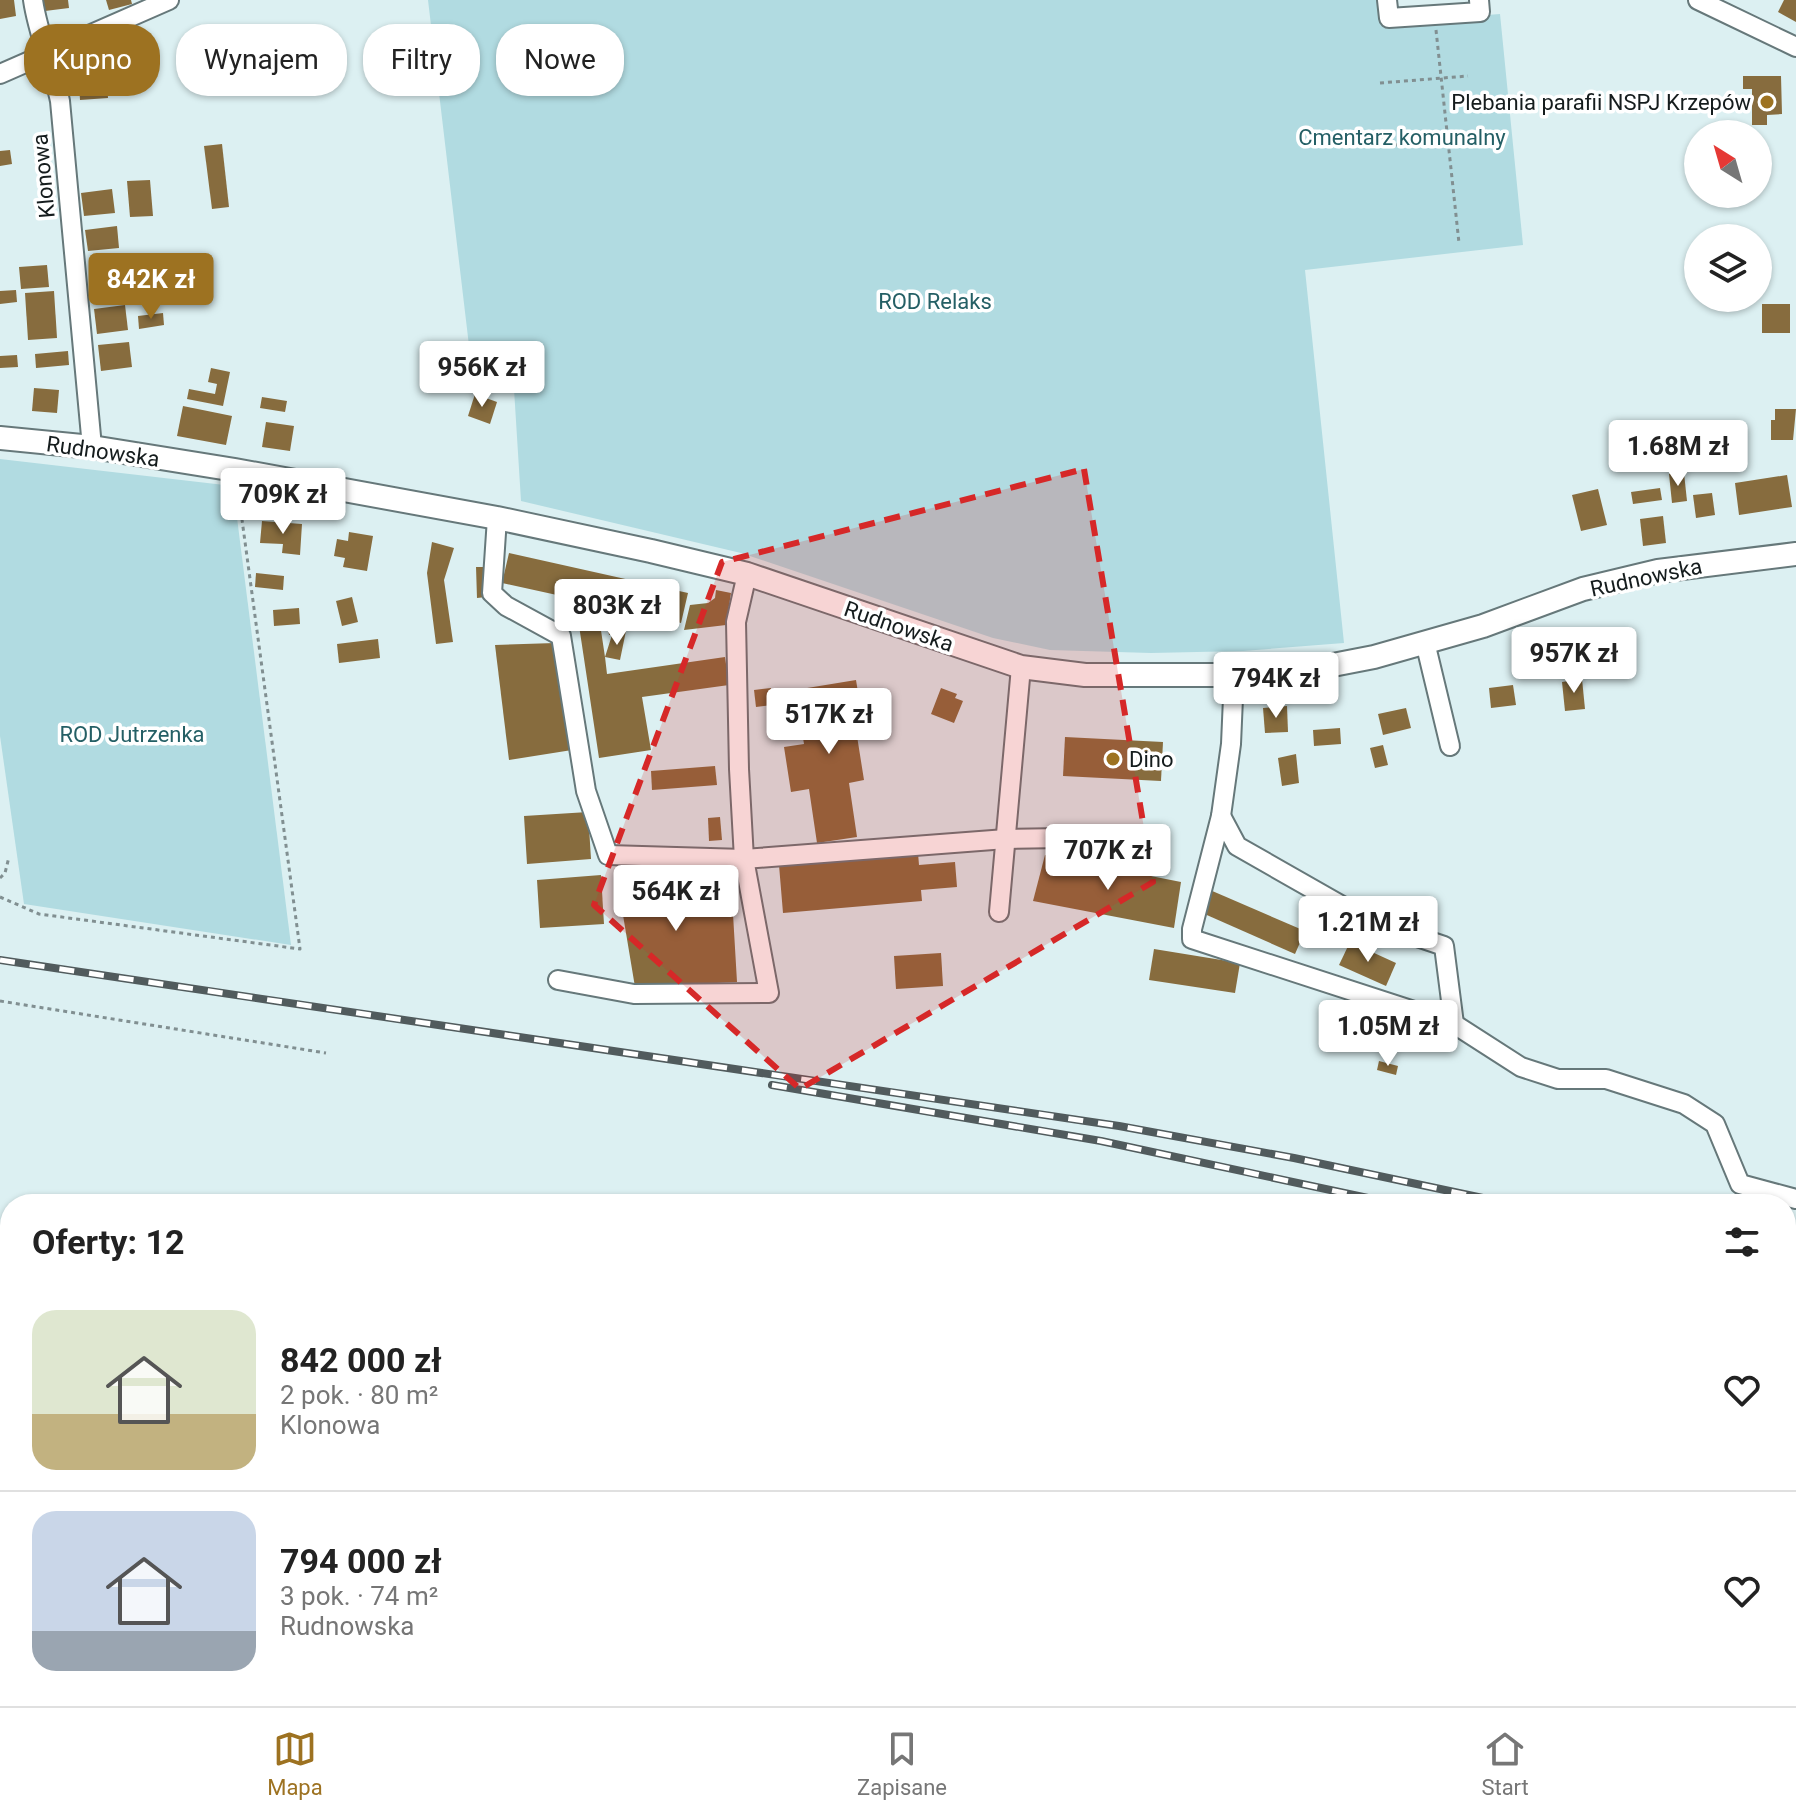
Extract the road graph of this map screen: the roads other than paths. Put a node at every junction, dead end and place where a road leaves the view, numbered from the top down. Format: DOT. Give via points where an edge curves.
graph roads {
  1 [pos="33,0"];
  2 [pos="169,0"];
  3 [pos="1387,0"];
  4 [pos="1479,0"];
  5 [pos="1698,0"];
  6 [pos="38,24"];
  7 [pos="113,24"];
  8 [pos="1796,47"];
  9 [pos="24,63"];
  10 [pos="0,74"];
  11 [pos="59,96"];
  12 [pos="0,438"];
  13 [pos="92,447"];
  14 [pos="497,518"];
  15 [pos="1796,554"];
  16 [pos="747,574"];
  17 [pos="1425,642"];
  18 [pos="1021,667"];
  19 [pos="1234,675"];
  20 [pos="1450,746"];
  21 [pos="1221,816"];
  22 [pos="1063,838"];
  23 [pos="1006,839"];
  24 [pos="744,859"];
  25 [pos="999,912"];
  26 [pos="558,980"];
  27 [pos="1454,1024"];
  28 [pos="1777,1194"];
  1 -- 6 [label="street, Klonowa"];
  2 -- 7 [label="street"];
  3 -- 4 [label="street" via="1389,18 1480,12"];
  5 -- 8 [label="street"];
  9 -- 10 [label="street"];
  11 -- 13 [label="street, Klonowa"];
  12 -- 13 [label="main road, Rudnowska"];
  13 -- 14 [label="main road, Rudnowska"];
  14 -- 16 [label="main road, Rudnowska"];
  14 -- 24 [label="street" via="492,593 561,636 586,791 608,855"];
  15 -- 17 [label="main road, Rudnowska" via="1717,562 1583,589"];
  16 -- 18 [label="main road, Rudnowska"];
  16 -- 24 [label="street" via="736,622"];
  17 -- 19 [label="main road, Rudnowska" via="1321,668"];
  17 -- 20 [label="street"];
  18 -- 19 [label="main road, Rudnowska" via="1085,675"];
  18 -- 23 [label="street"];
  19 -- 21 [label="street"];
  21 -- 27 [label="street" via="1237,846 1367,920 1444,946"];
  21 -- 27 [label="street" via="1192,939"];
  22 -- 23 [label="street"];
  23 -- 24 [label="street"];
  23 -- 25 [label="street"];
  24 -- 26 [label="street" via="769,993 634,994"];
  27 -- 28 [label="street" via="1521,1067 1558,1079 1606,1079 1684,1104 1715,1124 1740,1184"];
}
